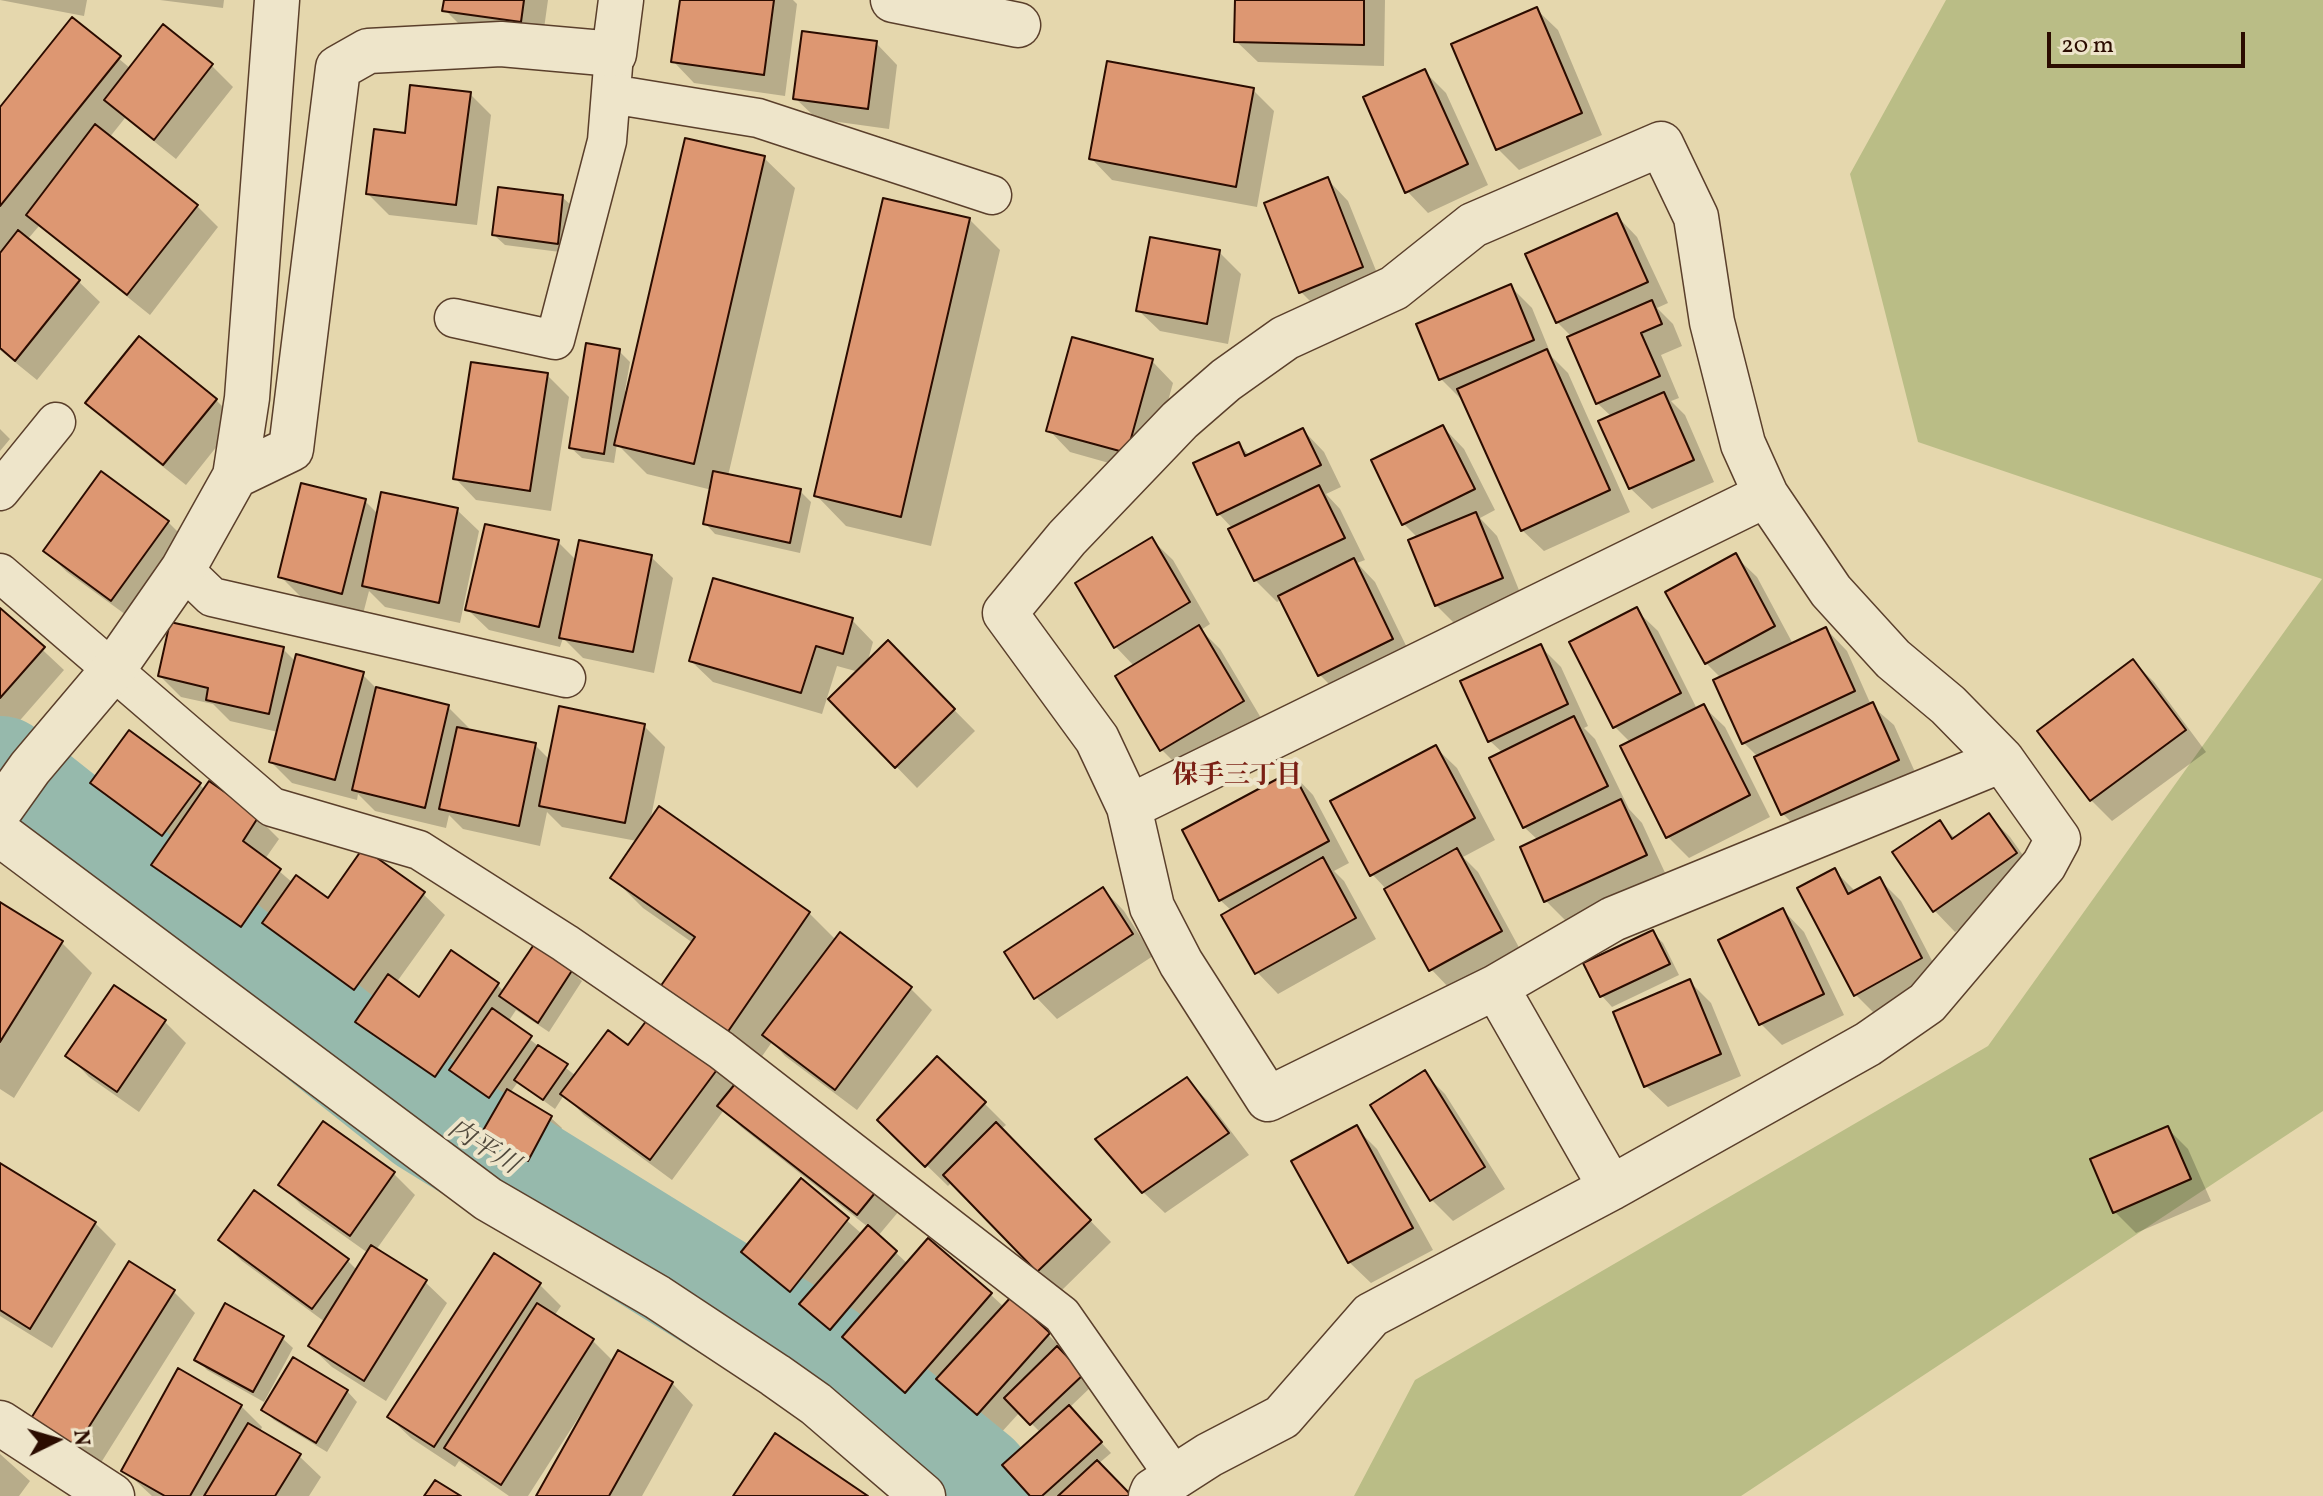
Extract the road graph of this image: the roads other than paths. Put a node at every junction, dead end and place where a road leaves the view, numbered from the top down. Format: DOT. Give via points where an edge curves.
graph roads {
  1 [pos="277,0"];
  2 [pos="621,0"];
  3 [pos="893,0"];
  4 [pos="1018,25"];
  5 [pos="612,74"];
  6 [pos="992,195"];
  7 [pos="454,318"];
  8 [pos="56,422"];
  9 [pos="235,476"];
  10 [pos="0,491"];
  11 [pos="1766,495"];
  12 [pos="183,569"];
  13 [pos="0,573"];
  14 [pos="112,671"];
  15 [pos="566,678"];
  16 [pos="2002,760"];
  17 [pos="9,803"];
  18 [pos="1129,807"];
  19 [pos="1496,987"];
  20 [pos="1611,1188"];
  21 [pos="0,1423"];
  22 [pos="1163,1486"];
  23 [pos="112,1496"];
  24 [pos="923,1496"];
  1 -- 9 [label="street" via="247,398"];
  2 -- 5 [label="street"];
  3 -- 4 [label="street"];
  5 -- 6 [label="lane"];
  5 -- 7 [label="lane" via="607,141 555,340"];
  5 -- 9 [label="street" via="501,44 368,51 338,68 291,449"];
  8 -- 10 [label="lane"];
  9 -- 12 [label="street"];
  11 -- 16 [label="street" via="1831,591 1893,659"];
  11 -- 18 [label="street"];
  11 -- 18 [label="street" via="1735,414 1712,322 1696,217 1661,144 1473,225 1394,288 1285,338 1226,380 1180,420 1067,538 1005,613 1097,739"];
  12 -- 14 [label="street"];
  12 -- 15 [label="lane" via="212,597"];
  13 -- 14 [label="lane"];
  14 -- 17 [label="street"];
  14 -- 22 [label="lane" via="272,807 419,850 721,1050 1062,1315"];
  16 -- 19 [label="street" via="1613,919"];
  16 -- 20 [label="street" via="2058,839 2044,865 1927,1003 1868,1044"];
  17 -- 24 [label="street" via="488,1199 657,1297 775,1375"];
  18 -- 19 [label="street" via="1152,907 1181,963 1268,1099"];
  19 -- 20 [label="street"];
  20 -- 22 [label="street" via="1371,1315 1282,1417"];
  21 -- 23 [label="street"];
}
